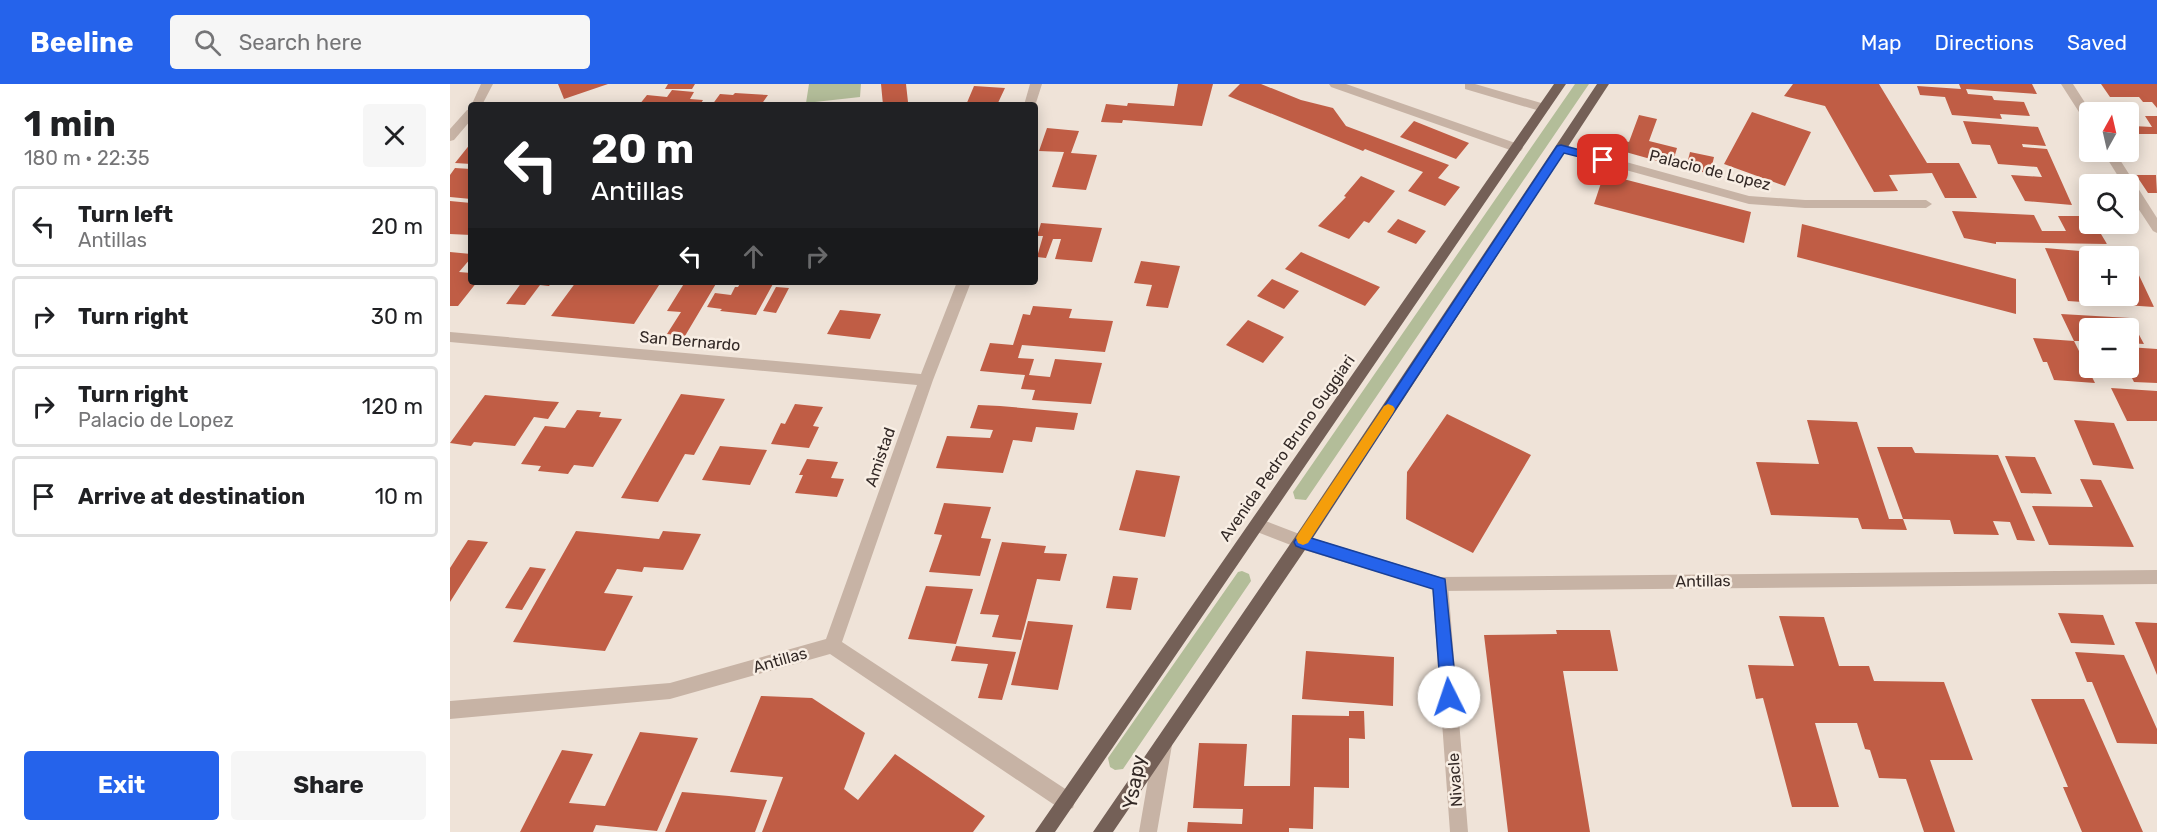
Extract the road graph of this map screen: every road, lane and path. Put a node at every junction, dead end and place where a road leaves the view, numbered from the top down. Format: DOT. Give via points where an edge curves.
graph roads {
  1 [pos="487,84"];
  2 [pos="1036,84"];
  3 [pos="1335,84"];
  4 [pos="1560,84"];
  5 [pos="1603,84"];
  6 [pos="2067,84"];
  7 [pos="1469,86"];
  8 [pos="478,102"];
  9 [pos="1031,102"];
  10 [pos="2079,103"];
  11 [pos="1544,108"];
  12 [pos="468,116"];
  13 [pos="450,137"];
  14 [pos="1517,148"];
  15 [pos="1561,148"];
  16 [pos="2115,162"];
  17 [pos="1926,204"];
  18 [pos="2155,223"];
  19 [pos="963,285"];
  20 [pos="450,337"];
  21 [pos="926,380"];
  22 [pos="1258,525"];
  23 [pos="1301,542"];
  24 [pos="2157,577"];
  25 [pos="1440,584"];
  26 [pos="832,645"];
  27 [pos="450,710"];
  28 [pos="1164,739"];
  29 [pos="1066,801"];
  30 [pos="1044,832"];
  31 [pos="1102,832"];
  32 [pos="1148,832"];
  33 [pos="1459,832"];
  1 -- 8 [label="street"];
  2 -- 9 [label="street"];
  3 -- 14 [label="street"];
  4 -- 11 [label="main road, Avenida Pedro Bruno Guggiari"];
  5 -- 15 [label="main road"];
  6 -- 10 [label="street"];
  7 -- 11 [label="street"];
  11 -- 14 [label="main road, Avenida Pedro Bruno Guggiari"];
  12 -- 13 [label="street"];
  14 -- 22 [label="main road, Avenida Pedro Bruno Guggiari"];
  15 -- 17 [label="street, Palacio de Lopez" via="1749,200"];
  15 -- 23 [label="main road"];
  16 -- 18 [label="street"];
  19 -- 21 [label="street, Amistad"];
  20 -- 21 [label="street, San Bernardo"];
  21 -- 26 [label="street, Amistad"];
  22 -- 23 [label="street, Antillas"];
  22 -- 29 [label="main road, Avenida Pedro Bruno Guggiari"];
  23 -- 25 [label="street, Antillas"];
  23 -- 28 [label="main road"];
  24 -- 25 [label="street, Antillas"];
  25 -- 33 [label="street, Nivacle"];
  26 -- 27 [label="street, Antillas" via="670,691"];
  26 -- 29 [label="street"];
  28 -- 31 [label="main road"];
  28 -- 32 [label="street, Ysapy"];
  29 -- 30 [label="main road, Avenida Pedro Bruno Guggiari"];
}
